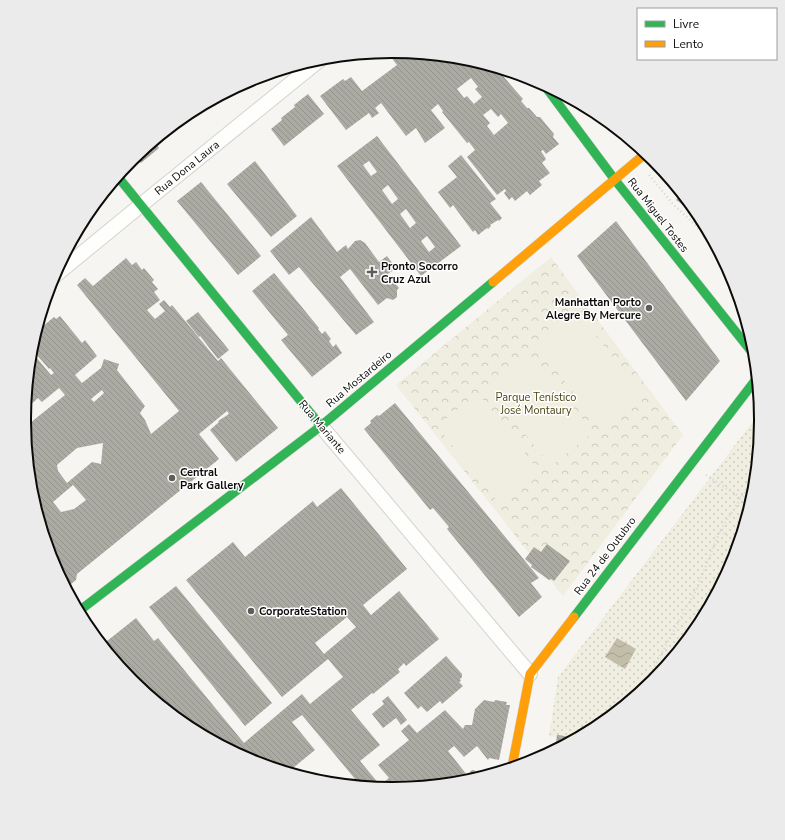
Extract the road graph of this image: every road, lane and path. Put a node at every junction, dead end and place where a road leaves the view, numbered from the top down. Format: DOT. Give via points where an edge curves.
graph roads {
  1 [pos="309,68"];
  2 [pos="553,96"];
  3 [pos="641,158"];
  4 [pos="638,161"];
  5 [pos="615,180"];
  6 [pos="122,181"];
  7 [pos="141,205"];
  8 [pos="700,229"];
  9 [pos="65,267"];
  10 [pos="746,345"];
  11 [pos="752,384"];
  12 [pos="321,426"];
  13 [pos="690,465"];
  14 [pos="748,488"];
  15 [pos="741,498"];
  16 [pos="720,532"];
  17 [pos="734,540"];
  18 [pos="83,608"];
  19 [pos="651,673"];
  20 [pos="530,674"];
  21 [pos="513,760"];
  1 -- 7 [label="street, Rua Dona Laura"];
  2 -- 5 [label="main road, Rua Miguel Tostes"];
  3 -- 4 [label="main road, Rua Mostardeiro"];
  4 -- 5 [label="main road, Rua Mostardeiro"];
  4 -- 8 [label="path" via="673,204"];
  5 -- 10 [label="main road, Rua Miguel Tostes"];
  5 -- 12 [label="main road, Rua Mostardeiro"];
  6 -- 7 [label="main road, Rua Mariante"];
  7 -- 9 [label="street, Rua Dona Laura"];
  7 -- 12 [label="main road, Rua Mariante"];
  11 -- 13 [label="main road, Rua 24 de Outubro"];
  12 -- 18 [label="main road, Rua Mostardeiro"];
  12 -- 20 [label="street, Rua Mariante"];
  13 -- 15 [label="path"];
  13 -- 20 [label="main road, Rua 24 de Outubro"];
  14 -- 15 [label="path"];
  15 -- 16 [label="path"];
  16 -- 17 [label="path"];
  16 -- 19 [label="path" via="697,588"];
  20 -- 21 [label="main road, Rua 24 de Outubro"];
}
